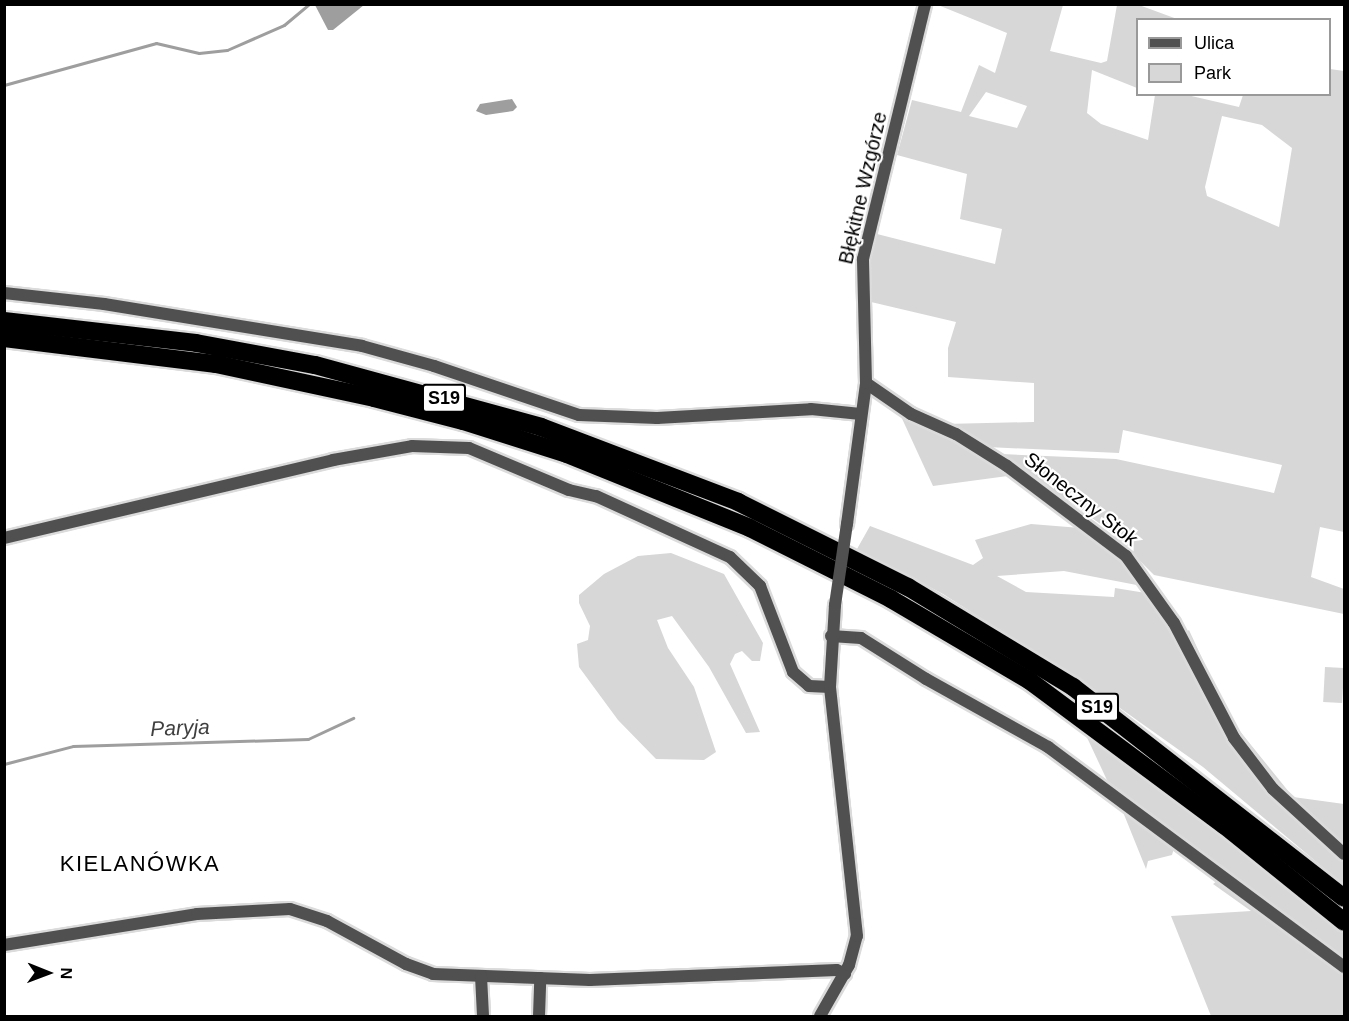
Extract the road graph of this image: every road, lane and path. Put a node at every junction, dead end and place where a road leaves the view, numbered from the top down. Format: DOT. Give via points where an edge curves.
graph roads {
  1 [pos="925,4"];
  2 [pos="4,293"];
  3 [pos="4,321"];
  4 [pos="4,338"];
  5 [pos="866,383"];
  6 [pos="861,414"];
  7 [pos="4,538"];
  8 [pos="831,636"];
  9 [pos="830,687"];
  10 [pos="1344,854"];
  11 [pos="1344,898"];
  12 [pos="1344,922"];
  13 [pos="4,945"];
  14 [pos="1344,967"];
  15 [pos="809,974"];
  16 [pos="845,974"];
  17 [pos="481,976"];
  18 [pos="540,978"];
  19 [pos="838,987"];
  20 [pos="483,1017"];
  21 [pos="539,1017"];
  22 [pos="820,1017"];
  1 -- 5 [label="street, Błękitne Wzgórze" via="863,259"];
  2 -- 6 [label="street" via="104,304 362,346 435,366 579,415 657,418 811,409"];
  3 -- 11 [label="highway, S19" via="196,343 337,371 541,427 738,502 908,587 1073,687"];
  4 -- 12 [label="highway, S19" via="216,364 383,400 567,454 750,528 891,599 1038,687 1224,825"];
  5 -- 6 [label="street, Błękitne Wzgórze"];
  5 -- 10 [label="street, Słoneczny Stok" via="911,414 956,434 1007,466 1091,525 1126,556 1164,605 1223,719 1254,764 1293,810"];
  6 -- 8 [label="street, Błękitne Wzgórze, bridge"];
  7 -- 9 [label="street" via="319,462 412,446 462,447 569,490 596,496 730,557 760,586 793,672 809,686"];
  8 -- 9 [label="street, Błękitne Wzgórze"];
  8 -- 14 [label="street" via="861,638 926,680 1048,747"];
  9 -- 16 [label="street, Błękitne Wzgórze" via="858,936"];
  13 -- 17 [label="street" via="197,914 290,909 327,921 406,964 433,974"];
  15 -- 16 [label="street" via="837,970"];
  15 -- 18 [label="street"];
  15 -- 19 [label="street"];
  16 -- 19 [label="street, Błękitne Wzgórze"];
  17 -- 18 [label="street"];
  17 -- 20 [label="street"];
  18 -- 21 [label="street"];
  19 -- 22 [label="street, Błękitne Wzgórze"];
}
